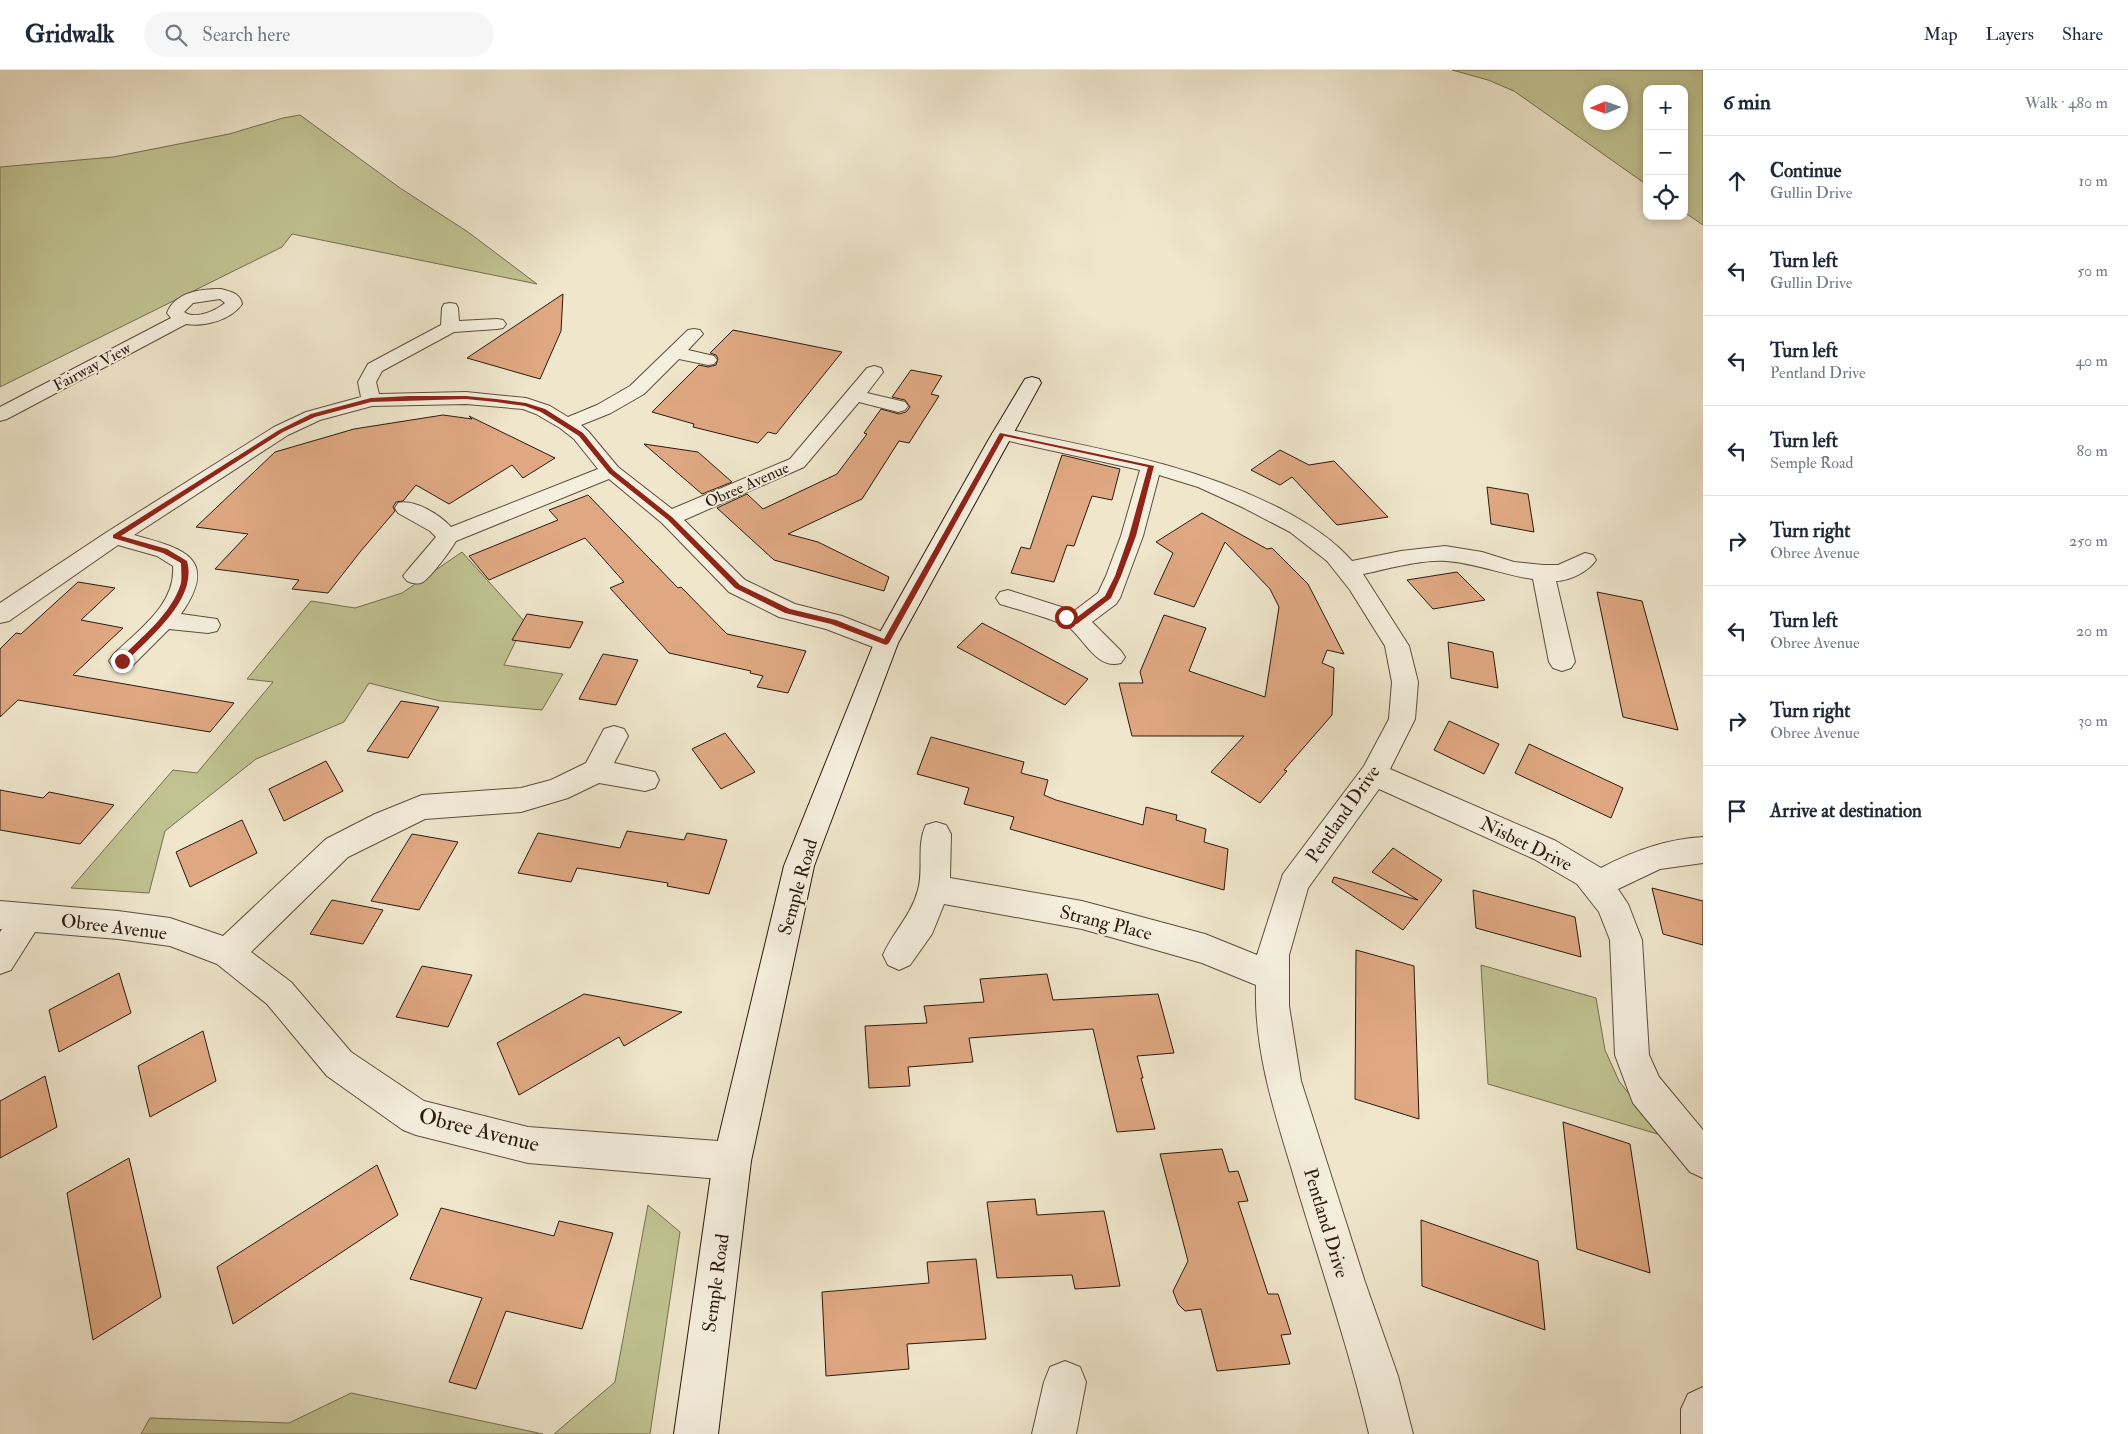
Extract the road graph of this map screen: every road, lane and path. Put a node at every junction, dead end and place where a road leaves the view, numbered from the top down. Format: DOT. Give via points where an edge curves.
graph roads {
  1 [pos="450,308"];
  2 [pos="183,319"];
  3 [pos="497,324"];
  4 [pos="450,326"];
  5 [pos="694,334"];
  6 [pos="675,353"];
  7 [pos="708,360"];
  8 [pos="874,372"];
  9 [pos="1032,383"];
  10 [pos="856,396"];
  11 [pos="371,400"];
  12 [pos="898,406"];
  13 [pos="0,414"];
  14 [pos="567,424"];
  15 [pos="1002,434"];
  16 [pos="1151,466"];
  17 [pos="611,471"];
  18 [pos="406,508"];
  19 [pos="670,518"];
  20 [pos="448,536"];
  21 [pos="115,537"];
  22 [pos="1585,560"];
  23 [pos="1347,570"];
  24 [pos="1543,573"];
  25 [pos="415,576"];
  26 [pos="1008,598"];
  27 [pos="0,615"];
  28 [pos="162,620"];
  29 [pos="1077,621"];
  30 [pos="208,625"];
  31 [pos="886,643"];
  32 [pos="1112,657"];
  33 [pos="122,661"];
  34 [pos="1562,662"];
  35 [pos="614,736"];
  36 [pos="596,770"];
  37 [pos="1374,774"];
  38 [pos="645,780"];
  39 [pos="936,834"];
  40 [pos="1703,850"];
  41 [pos="1596,886"];
  42 [pos="934,889"];
  43 [pos="14,916"];
  44 [pos="228,953"];
  45 [pos="899,955"];
  46 [pos="0,959"];
  47 [pos="1272,976"];
  48 [pos="1703,1159"];
  49 [pos="732,1161"];
  50 [pos="1064,1382"];
  51 [pos="1703,1409"];
  52 [pos="696,1434"];
  53 [pos="1054,1434"];
  54 [pos="1391,1434"];
  55 [pos="1702,1434"];
  1 -- 4 [label="street"];
  2 -- 13 [label="street, Fairway View"];
  3 -- 4 [label="street"];
  4 -- 11 [label="street" via="374,368 367,382"];
  5 -- 6 [label="street"];
  6 -- 7 [label="street"];
  6 -- 14 [label="street" via="636,390 604,409"];
  8 -- 10 [label="street, Obree Avenue"];
  9 -- 15 [label="street, Semple Road"];
  10 -- 12 [label="street"];
  10 -- 19 [label="street, Obree Avenue" via="797,463"];
  11 -- 14 [label="street" via="496,400 526,404"];
  11 -- 21 [label="street" via="313,416 281,431"];
  14 -- 17 [label="street" via="581,435"];
  15 -- 16 [label="street, Pentland Drive"];
  15 -- 31 [label="street, Semple Road"];
  16 -- 23 [label="street, Pentland Drive" via="1205,483 1298,527 1335,556"];
  16 -- 29 [label="street" via="1132,536 1108,598"];
  17 -- 19 [label="street"];
  17 -- 20 [label="street"];
  18 -- 20 [label="street" via="438,526"];
  19 -- 31 [label="street" via="738,586 788,611 833,622"];
  20 -- 25 [label="street"];
  21 -- 27 [label="street"];
  21 -- 28 [label="street" via="165,551 184,562 185,581 179,597"];
  22 -- 24 [label="street" via="1562,573"];
  23 -- 24 [label="street" via="1401,558 1445,553"];
  23 -- 37 [label="street, Pentland Drive" via="1378,612 1397,646 1405,682 1402,719"];
  24 -- 34 [label="street"];
  26 -- 29 [label="street"];
  28 -- 30 [label="street"];
  28 -- 33 [label="street"];
  29 -- 32 [label="street"];
  31 -- 49 [label="street, Semple Road" via="799,866"];
  35 -- 36 [label="street"];
  36 -- 38 [label="street"];
  36 -- 44 [label="street" via="558,790 521,800 422,807 385,823 337,848"];
  37 -- 41 [label="street, Nisbet Drive" via="1545,850 1588,875"];
  37 -- 47 [label="street, Pentland Drive" via="1294,883 1272,955"];
  39 -- 42 [label="street"];
  40 -- 41 [label="street" via="1683,850 1644,860"];
  41 -- 48 [label="street, Nisbet Drive" via="1612,904 1626,940 1632,1054 1646,1090"];
  42 -- 45 [label="street" via="921,924"];
  42 -- 47 [label="street, Strang Place" via="1082,915 1205,949"];
  43 -- 44 [label="street, Obree Avenue" via="170,932"];
  43 -- 46 [label="street, Obree Avenue"];
  44 -- 49 [label="street, Obree Avenue" via="279,993 339,1064 416,1117 528,1145"];
  47 -- 54 [label="street, Pentland Drive" via="1272,1006 1283,1081 1344,1282 1377,1376"];
  49 -- 52 [label="street, Semple Road"];
  50 -- 53 [label="street"];
  51 -- 55 [label="street"];
}
